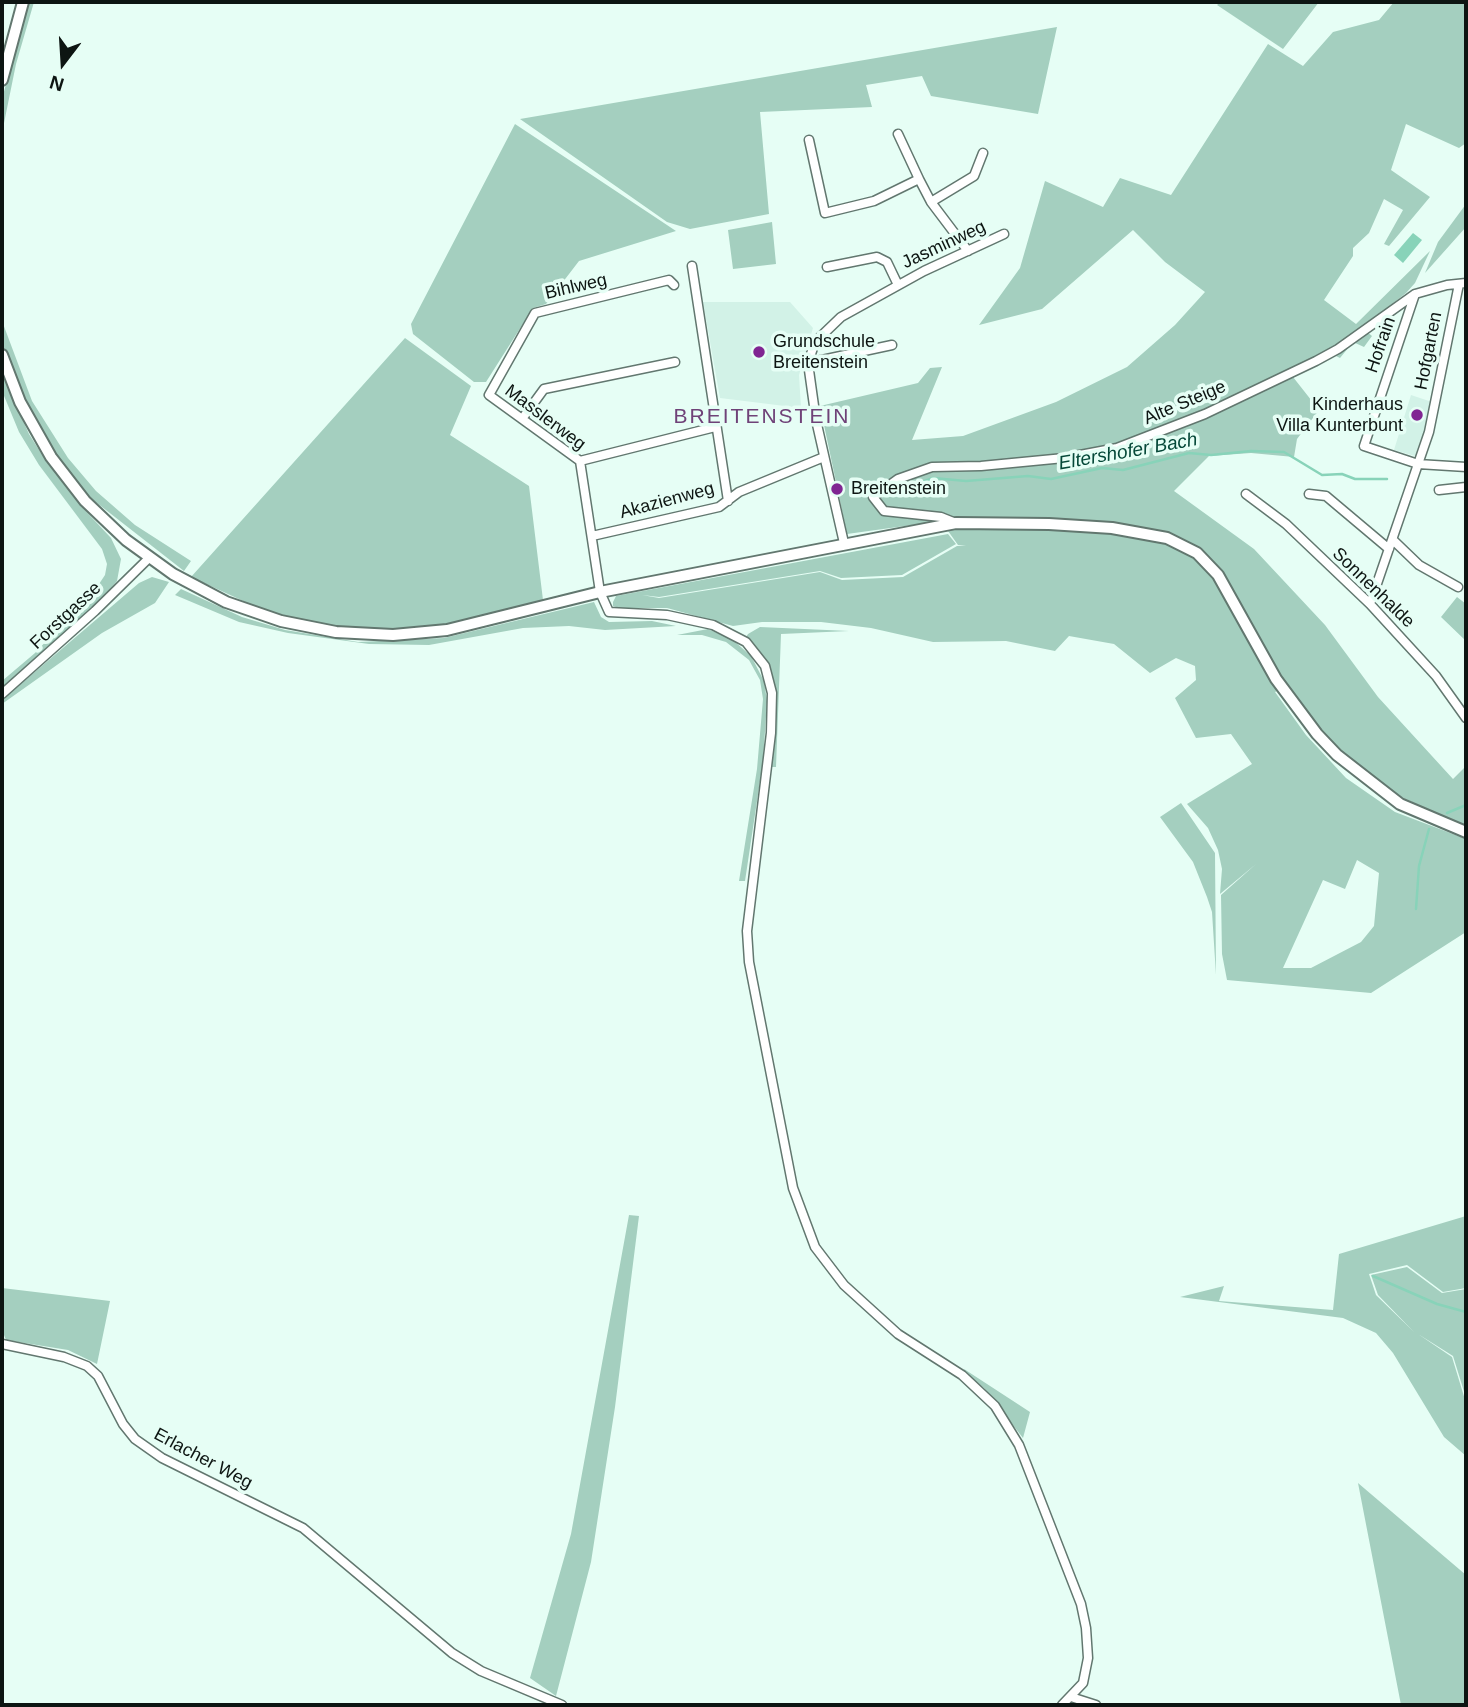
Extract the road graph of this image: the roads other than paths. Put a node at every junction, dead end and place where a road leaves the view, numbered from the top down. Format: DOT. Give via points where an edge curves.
graph roads {
  1 [pos="23,2"];
  2 [pos="2,80"];
  3 [pos="898,134"];
  4 [pos="809,140"];
  5 [pos="983,153"];
  6 [pos="917,175"];
  7 [pos="931,202"];
  8 [pos="1004,234"];
  9 [pos="968,251"];
  10 [pos="692,266"];
  11 [pos="827,267"];
  12 [pos="1462,284"];
  13 [pos="674,285"];
  14 [pos="898,285"];
  15 [pos="1415,294"];
  16 [pos="892,345"];
  17 [pos="2,355"];
  18 [pos="674,362"];
  19 [pos="808,363"];
  20 [pos="489,395"];
  21 [pos="522,419"];
  22 [pos="715,426"];
  23 [pos="824,457"];
  24 [pos="580,461"];
  25 [pos="1418,464"];
  26 [pos="1466,467"];
  27 [pos="1466,487"];
  28 [pos="1439,489"];
  29 [pos="1246,494"];
  30 [pos="1309,494"];
  31 [pos="728,501"];
  32 [pos="956,523"];
  33 [pos="592,536"];
  34 [pos="1393,540"];
  35 [pos="844,543"];
  36 [pos="1389,549"];
  37 [pos="149,558"];
  38 [pos="1458,587"];
  39 [pos="600,592"];
  40 [pos="1370,604"];
  41 [pos="2,694"];
  42 [pos="1466,718"];
  43 [pos="1466,832"];
  44 [pos="2,1343"];
  45 [pos="1071,1697"];
  46 [pos="562,1705"];
  47 [pos="1062,1705"];
  48 [pos="1096,1705"];
  1 -- 2 [label="main road"];
  3 -- 6 [label="street"];
  4 -- 6 [label="street" via="825,213 874,201"];
  5 -- 7 [label="street" via="974,176"];
  6 -- 7 [label="street"];
  7 -- 9 [label="street"];
  8 -- 9 [label="street, Jasminweg"];
  9 -- 14 [label="street, Jasminweg"];
  10 -- 22 [label="street"];
  11 -- 14 [label="street, Jasminweg" via="877,257 887,261"];
  12 -- 15 [label="street"];
  12 -- 25 [label="street, Hofgarten"];
  13 -- 20 [label="street, Bihlweg" via="669,280 535,313"];
  14 -- 19 [label="street, Jasminweg" via="841,317 815,342"];
  15 -- 25 [label="street, Hofrain" via="1364,446"];
  15 -- 32 [label="street, Alte Steige" via="1315,361 1206,413 1116,448 1064,458 932,467 898,479 873,497 884,512 940,517"];
  16 -- 19 [label="street"];
  17 -- 37 [label="main road" via="20,402 51,457 103,520"];
  18 -- 21 [label="street" via="544,389"];
  19 -- 23 [label="street"];
  20 -- 21 [label="street, Masslerweg"];
  21 -- 24 [label="street, Masslerweg"];
  22 -- 24 [label="street"];
  22 -- 31 [label="street"];
  23 -- 31 [label="street, Akazienweg" via="739,492"];
  23 -- 35 [label="street"];
  24 -- 33 [label="street, Masslerweg"];
  25 -- 26 [label="street"];
  25 -- 34 [label="street, Hofgarten"];
  27 -- 28 [label="street"];
  29 -- 40 [label="street, Sonnenhalde" via="1286,524"];
  30 -- 36 [label="street" via="1326,496"];
  31 -- 33 [label="street, Akazienweg" via="702,512"];
  32 -- 35 [label="main road"];
  32 -- 43 [label="main road" via="1016,521 1112,528 1159,536 1197,553 1218,575 1276,679 1337,755 1400,804"];
  33 -- 39 [label="street, Masslerweg"];
  34 -- 36 [label="street, Hofgarten"];
  34 -- 38 [label="street" via="1419,565"];
  35 -- 39 [label="main road"];
  36 -- 40 [label="street, Hofgarten"];
  37 -- 39 [label="main road" via="226,602 281,621 367,634 446,630"];
  37 -- 41 [label="street, Forstgasse"];
  39 -- 45 [label="street" via="605,608 614,614 667,615 725,630 746,642 765,666 772,693 771,733 747,932 748,962 793,1188 815,1247 844,1285 898,1334 962,1375 1007,1424 1084,1616 1086,1670 1083,1683"];
  40 -- 42 [label="street, Sonnenhalde" via="1436,676"];
  44 -- 46 [label="street, Erlacher Weg" via="87,1366 98,1376 135,1439 162,1458 303,1528 452,1653 481,1671"];
  45 -- 47 [label="street"];
  45 -- 48 [label="street"];
}
